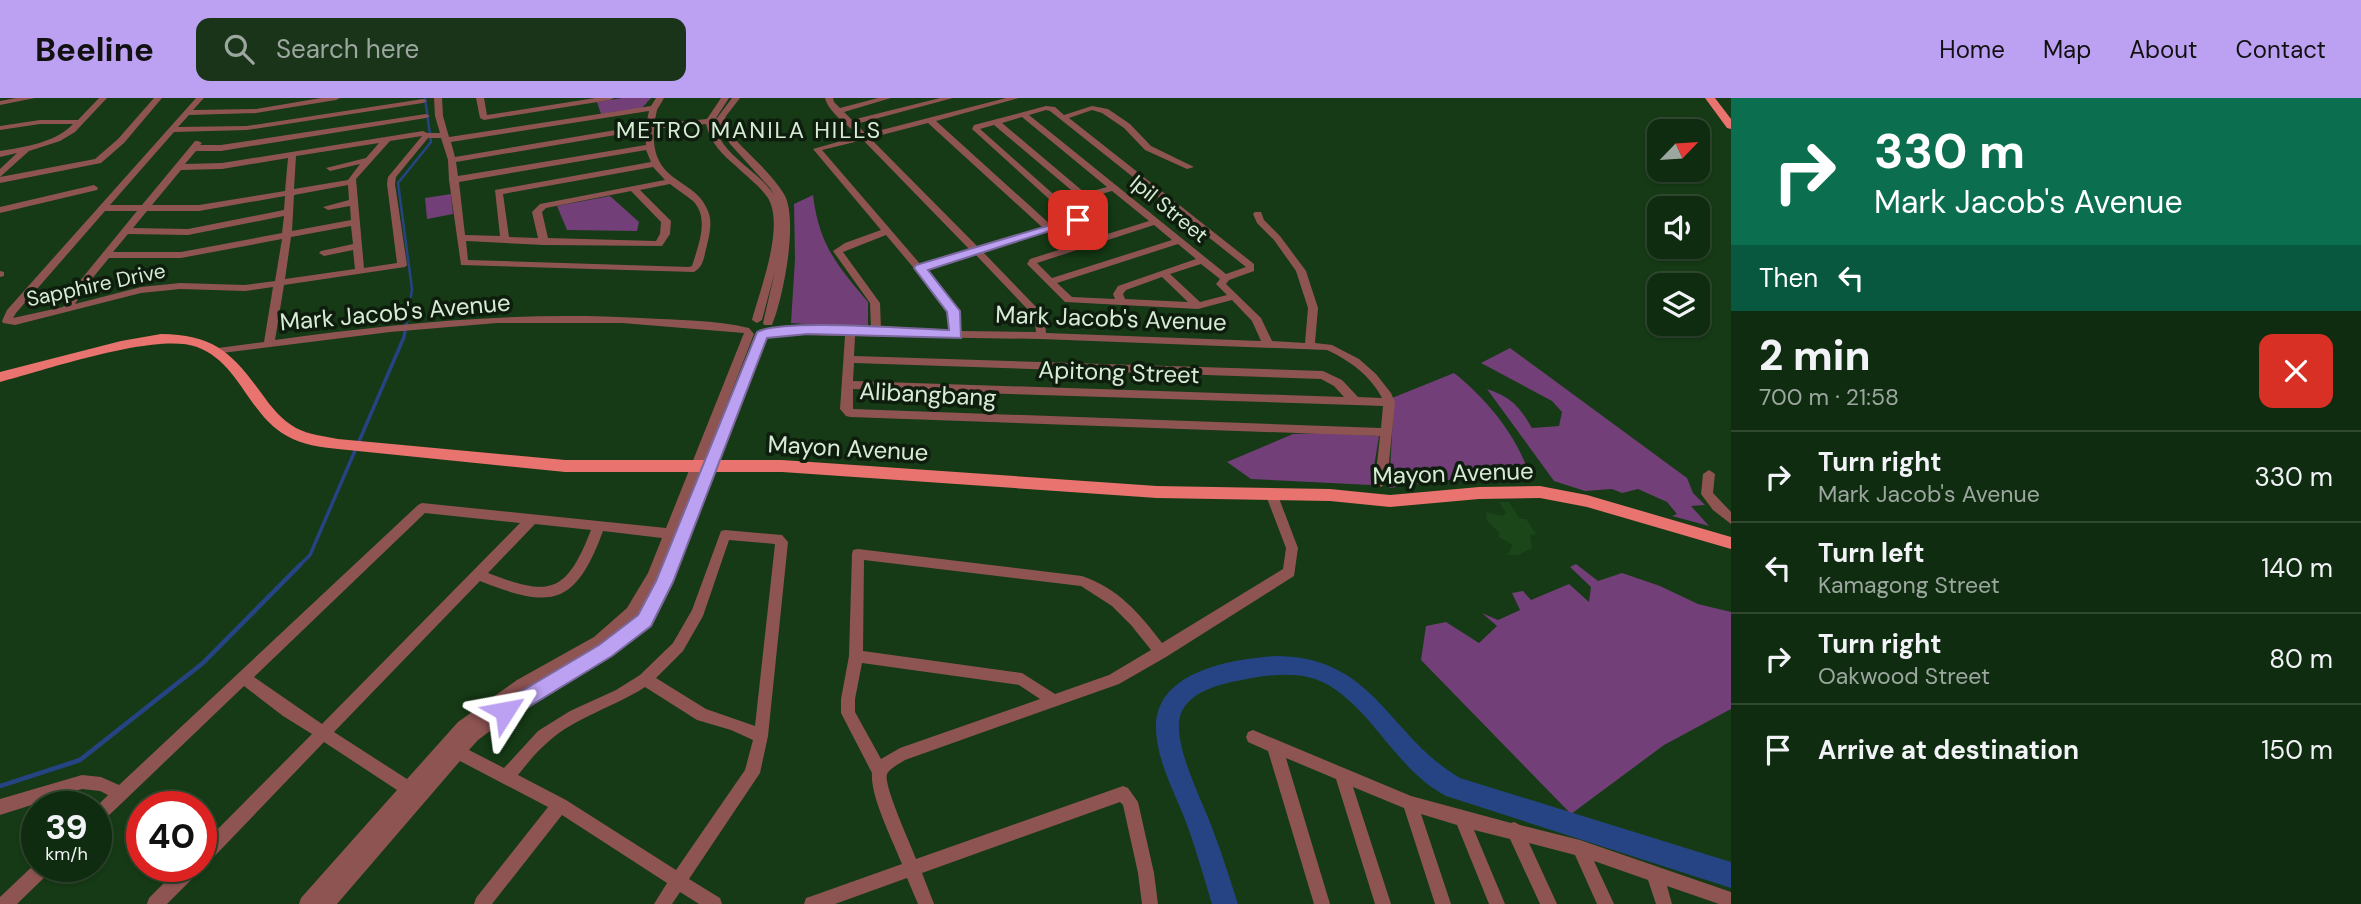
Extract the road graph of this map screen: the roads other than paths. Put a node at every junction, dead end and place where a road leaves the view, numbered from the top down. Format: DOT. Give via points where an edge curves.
graph roads {
  1 [pos="31,98"];
  2 [pos="103,98"];
  3 [pos="158,98"];
  4 [pos="200,98"];
  5 [pos="336,98"];
  6 [pos="438,98"];
  7 [pos="480,98"];
  8 [pos="610,98"];
  9 [pos="660,98"];
  10 [pos="725,98"];
  11 [pos="736,98"];
  12 [pos="829,98"];
  13 [pos="887,98"];
  14 [pos="949,98"];
  15 [pos="1014,98"];
  16 [pos="1710,98"];
  17 [pos="423,99"];
  18 [pos="586,100"];
  19 [pos="0,103"];
  20 [pos="994,104"];
  21 [pos="653,108"];
  22 [pos="837,111"];
  23 [pos="188,113"];
  24 [pos="1023,114"];
  25 [pos="426,116"];
  26 [pos="1012,117"];
  27 [pos="1062,117"];
  28 [pos="930,120"];
  29 [pos="79,122"];
  30 [pos="996,122"];
  31 [pos="715,123"];
  32 [pos="850,123"];
  33 [pos="1731,126"];
  34 [pos="654,127"];
  35 [pos="0,128"];
  36 [pos="209,129"];
  37 [pos="172,130"];
  38 [pos="424,135"];
  39 [pos="446,137"];
  40 [pos="865,137"];
  41 [pos="387,139"];
  42 [pos="194,148"];
  43 [pos="648,148"];
  44 [pos="26,149"];
  45 [pos="817,149"];
  46 [pos="0,154"];
  47 [pos="292,155"];
  48 [pos="369,160"];
  49 [pos="452,160"];
  50 [pos="653,164"];
  51 [pos="178,167"];
  52 [pos="1190,167"];
  53 [pos="330,168"];
  54 [pos="0,174"];
  55 [pos="0,180"];
  56 [pos="453,180"];
  57 [pos="671,181"];
  58 [pos="352,182"];
  59 [pos="94,188"];
  60 [pos="1112,188"];
  61 [pos="634,189"];
  62 [pos="289,192"];
  63 [pos="1083,196"];
  64 [pos="354,202"];
  65 [pos="1059,203"];
  66 [pos="328,207"];
  67 [pos="105,208"];
  68 [pos="143,208"];
  69 [pos="0,210"];
  70 [pos="289,212"];
  71 [pos="1258,214"];
  72 [pos="1078,220"];
  73 [pos="357,222"];
  74 [pos="1154,222"];
  75 [pos="1050,229"];
  76 [pos="126,231"];
  77 [pos="888,231"];
  78 [pos="287,234"];
  79 [pos="462,238"];
  80 [pos="505,239"];
  81 [pos="1098,239"];
  82 [pos="1178,241"];
  83 [pos="544,242"];
  84 [pos="358,246"];
  85 [pos="977,251"];
  86 [pos="324,253"];
  87 [pos="108,255"];
  88 [pos="1202,260"];
  89 [pos="920,268"];
  90 [pos="360,272"];
  91 [pos="1163,273"];
  92 [pos="1225,278"];
  93 [pos="1049,282"];
  94 [pos="279,284"];
  95 [pos="1233,297"];
  96 [pos="1122,303"];
  97 [pos="1198,306"];
  98 [pos="66,310"];
  99 [pos="702,324"];
  100 [pos="758,327"];
  101 [pos="850,331"];
  102 [pos="876,332"];
  103 [pos="956,334"];
  104 [pos="1041,336"];
  105 [pos="269,345"];
  106 [pos="1268,345"];
  107 [pos="1310,346"];
  108 [pos="1328,346"];
  109 [pos="218,352"];
  110 [pos="849,359"];
  111 [pos="0,377"];
  112 [pos="848,385"];
  113 [pos="1355,401"];
  114 [pos="1389,402"];
  115 [pos="1386,432"];
  116 [pos="703,467"];
  117 [pos="1709,474"];
  118 [pos="1381,482"];
  119 [pos="1272,494"];
  120 [pos="533,519"];
  121 [pos="1731,519"];
  122 [pos="597,527"];
  123 [pos="676,534"];
  124 [pos="1731,543"];
  125 [pos="479,575"];
  126 [pos="1161,653"];
  127 [pos="856,656"];
  128 [pos="243,677"];
  129 [pos="645,679"];
  130 [pos="1055,702"];
  131 [pos="322,732"];
  132 [pos="761,736"];
  133 [pos="1253,737"];
  134 [pos="1275,748"];
  135 [pos="452,749"];
  136 [pos="880,772"];
  137 [pos="1342,775"];
  138 [pos="507,776"];
  139 [pos="121,793"];
  140 [pos="414,793"];
  141 [pos="112,802"];
  142 [pos="1410,803"];
  143 [pos="560,804"];
  144 [pos="0,807"];
  145 [pos="1462,819"];
  146 [pos="1514,830"];
  147 [pos="217,841"];
  148 [pos="1580,848"];
  149 [pos="911,868"];
  150 [pos="1655,875"];
  151 [pos="678,880"];
  152 [pos="28,882"];
  153 [pos="177,882"];
  154 [pos="1731,900"];
  155 [pos="5,904"];
  156 [pos="155,904"];
  157 [pos="307,904"];
  158 [pos="326,904"];
  159 [pos="482,904"];
  160 [pos="662,904"];
  161 [pos="714,904"];
  162 [pos="812,904"];
  163 [pos="926,904"];
  164 [pos="1150,904"];
  165 [pos="1322,904"];
  166 [pos="1383,904"];
  167 [pos="1443,904"];
  168 [pos="1497,904"];
  169 [pos="1549,904"];
  170 [pos="1606,904"];
  171 [pos="1664,904"];
  1 -- 19 [label="street"];
  2 -- 29 [label="street"];
  3 -- 55 [label="street" via="98,161"];
  4 -- 23 [label="street, Sapphire Drive"];
  5 -- 23 [label="street" via="256,111"];
  6 -- 39 [label="street"];
  7 -- 18 [label="street" via="484,118"];
  8 -- 18 [label="street"];
  9 -- 21 [label="street"];
  10 -- 31 [label="street"];
  11 -- 31 [label="street"];
  12 -- 22 [label="street"];
  13 -- 22 [label="street"];
  14 -- 32 [label="street"];
  15 -- 20 [label="street"];
  16 -- 33 [label="main road"];
  17 -- 25 [label="street"];
  17 -- 36 [label="street" via="247,128"];
  20 -- 26 [label="street"];
  20 -- 28 [label="street"];
  21 -- 34 [label="street"];
  21 -- 39 [label="street"];
  22 -- 32 [label="street"];
  23 -- 37 [label="street, Sapphire Drive"];
  24 -- 26 [label="street"];
  24 -- 27 [label="street" via="1048,108"];
  24 -- 60 [label="street, Ipil Street"];
  25 -- 38 [label="street"];
  25 -- 42 [label="street" via="220,148"];
  26 -- 30 [label="street"];
  27 -- 52 [label="street" via="1092,108 1105,111 1148,148"];
  27 -- 92 [label="street" via="1252,267"];
  28 -- 40 [label="street"];
  28 -- 75 [label="street"];
  29 -- 35 [label="street"];
  29 -- 44 [label="street" via="57,139"];
  30 -- 63 [label="street"];
  30 -- 65 [label="street" via="976,128"];
  31 -- 34 [label="street"];
  31 -- 100 [label="street" via="780,195 785,207 786,230"];
  32 -- 40 [label="street"];
  34 -- 43 [label="street"];
  34 -- 49 [label="street"];
  36 -- 37 [label="street"];
  36 -- 42 [label="street"];
  37 -- 67 [label="street, Sapphire Drive"];
  38 -- 39 [label="street"];
  38 -- 41 [label="street"];
  38 -- 90 [label="street" via="392,177 404,262"];
  39 -- 49 [label="street"];
  40 -- 45 [label="street"];
  40 -- 85 [label="street"];
  41 -- 47 [label="street"];
  41 -- 48 [label="street"];
  42 -- 51 [label="street"];
  43 -- 50 [label="street"];
  43 -- 56 [label="street"];
  44 -- 46 [label="street"];
  44 -- 54 [label="street"];
  45 -- 77 [label="street"];
  47 -- 51 [label="street" via="222,166"];
  47 -- 62 [label="street"];
  48 -- 53 [label="street"];
  48 -- 58 [label="street"];
  49 -- 56 [label="street"];
  50 -- 57 [label="street"];
  50 -- 80 [label="street" via="498,192"];
  51 -- 68 [label="street"];
  56 -- 79 [label="street"];
  57 -- 61 [label="street"];
  57 -- 79 [label="street" via="702,207 706,218 696,267 691,270 464,263"];
  58 -- 62 [label="street"];
  58 -- 64 [label="street"];
  59 -- 69 [label="street"];
  60 -- 63 [label="street"];
  60 -- 74 [label="street, Ipil Street"];
  61 -- 83 [label="street" via="543,206 537,212"];
  61 -- 83 [label="street" via="666,221 659,244"];
  62 -- 68 [label="street" via="199,208"];
  62 -- 70 [label="street"];
  63 -- 65 [label="street"];
  64 -- 66 [label="street"];
  64 -- 73 [label="street"];
  65 -- 72 [label="street"];
  67 -- 68 [label="street"];
  67 -- 98 [label="street, Sapphire Drive" via="7,321"];
  68 -- 76 [label="street"];
  70 -- 76 [label="street" via="188,232"];
  70 -- 78 [label="street"];
  71 -- 107 [label="street" via="1301,271 1313,308"];
  72 -- 75 [label="street"];
  72 -- 81 [label="street"];
  73 -- 78 [label="street"];
  73 -- 84 [label="street"];
  74 -- 81 [label="street"];
  74 -- 82 [label="street, Ipil Street"];
  75 -- 85 [label="street"];
  76 -- 87 [label="street"];
  77 -- 89 [label="street"];
  77 -- 102 [label="street" via="838,251 875,303"];
  78 -- 87 [label="street" via="181,255"];
  78 -- 94 [label="street"];
  79 -- 80 [label="street"];
  80 -- 83 [label="street"];
  81 -- 93 [label="street" via="1033,261"];
  82 -- 88 [label="street, Ipil Street"];
  82 -- 93 [label="street"];
  84 -- 86 [label="street"];
  84 -- 90 [label="street"];
  85 -- 89 [label="street"];
  85 -- 104 [label="street" via="1039,317"];
  87 -- 98 [label="street"];
  88 -- 91 [label="street"];
  88 -- 92 [label="street, Ipil Street"];
  89 -- 103 [label="street" via="954,311"];
  90 -- 94 [label="street, Sapphire Drive"];
  91 -- 96 [label="street" via="1120,289"];
  91 -- 97 [label="street"];
  92 -- 95 [label="street, Ipil Street" via="1221,284"];
  93 -- 96 [label="street" via="1069,300"];
  94 -- 98 [label="street, Sapphire Drive" via="141,290"];
  94 -- 105 [label="street"];
  95 -- 97 [label="street"];
  95 -- 106 [label="street, Ipil Street" via="1257,320"];
  96 -- 97 [label="street"];
  99 -- 100 [label="street, Mark Jacob's Avenue"];
  99 -- 105 [label="street, Mark Jacob's Avenue" via="519,320 415,326"];
  100 -- 101 [label="street, Mark Jacob's Avenue"];
  100 -- 116 [label="street"];
  101 -- 102 [label="street, Mark Jacob's Avenue"];
  101 -- 110 [label="street"];
  102 -- 103 [label="street, Mark Jacob's Avenue"];
  103 -- 104 [label="street, Mark Jacob's Avenue"];
  104 -- 106 [label="street, Mark Jacob's Avenue"];
  105 -- 109 [label="street, Mark Jacob's Avenue"];
  106 -- 107 [label="street, Mark Jacob's Avenue"];
  107 -- 108 [label="street, Mark Jacob's Avenue"];
  108 -- 114 [label="street" via="1357,364 1383,389"];
  109 -- 111 [label="main road, Mayon Avenue" via="191,341 156,339"];
  109 -- 116 [label="main road, Mayon Avenue" via="280,424 302,437 537,464"];
  110 -- 112 [label="street"];
  110 -- 113 [label="street" via="1322,375 1338,383"];
  112 -- 113 [label="street, Apitong Street"];
  112 -- 115 [label="street, Alibangbang" via="850,413"];
  113 -- 114 [label="street, Apitong Street"];
  114 -- 115 [label="street"];
  115 -- 118 [label="street"];
  116 -- 119 [label="main road, Mayon Avenue" via="816,468 1157,492"];
  116 -- 123 [label="street"];
  117 -- 121 [label="street" via="1707,494"];
  119 -- 124 [label="main road, Mayon Avenue" via="1399,501 1540,492"];
  119 -- 126 [label="street" via="1292,548 1289,572"];
  120 -- 122 [label="street"];
  120 -- 125 [label="street"];
  120 -- 128 [label="street" via="422,508"];
  122 -- 123 [label="street"];
  122 -- 125 [label="street" via="586,562 574,580 556,591 536,594"];
  123 -- 135 [label="street" via="664,582 644,621"];
  125 -- 131 [label="street"];
  126 -- 127 [label="street" via="1123,604 1082,581 858,554"];
  126 -- 130 [label="street" via="1114,680"];
  127 -- 130 [label="street" via="1022,679"];
  127 -- 136 [label="street" via="848,713"];
  128 -- 131 [label="street"];
  128 -- 139 [label="street"];
  129 -- 132 [label="street" via="702,715"];
  129 -- 132 [label="street" via="678,648 698,612 725,535 778,539 784,547"];
  129 -- 138 [label="street" via="543,736"];
  130 -- 136 [label="street" via="900,755"];
  131 -- 140 [label="street"];
  131 -- 147 [label="street"];
  132 -- 151 [label="street" via="752,773"];
  133 -- 134 [label="street"];
  134 -- 137 [label="street"];
  134 -- 165 [label="street"];
  135 -- 138 [label="street"];
  135 -- 140 [label="street"];
  136 -- 149 [label="street" via="878,782"];
  137 -- 142 [label="street"];
  137 -- 166 [label="street"];
  138 -- 143 [label="street"];
  139 -- 141 [label="street"];
  139 -- 144 [label="street" via="102,784 82,782"];
  140 -- 157 [label="street"];
  140 -- 158 [label="street"];
  142 -- 145 [label="street"];
  142 -- 167 [label="street"];
  143 -- 151 [label="street"];
  143 -- 159 [label="street"];
  145 -- 146 [label="street"];
  145 -- 168 [label="street"];
  146 -- 148 [label="street"];
  146 -- 169 [label="street"];
  148 -- 150 [label="street"];
  148 -- 170 [label="street"];
  149 -- 162 [label="street"];
  149 -- 163 [label="street"];
  149 -- 164 [label="street" via="1123,793 1130,802"];
  150 -- 154 [label="street"];
  150 -- 171 [label="street"];
  151 -- 160 [label="street"];
  151 -- 161 [label="street"];
  152 -- 155 [label="street"];
  153 -- 156 [label="street"];
}
